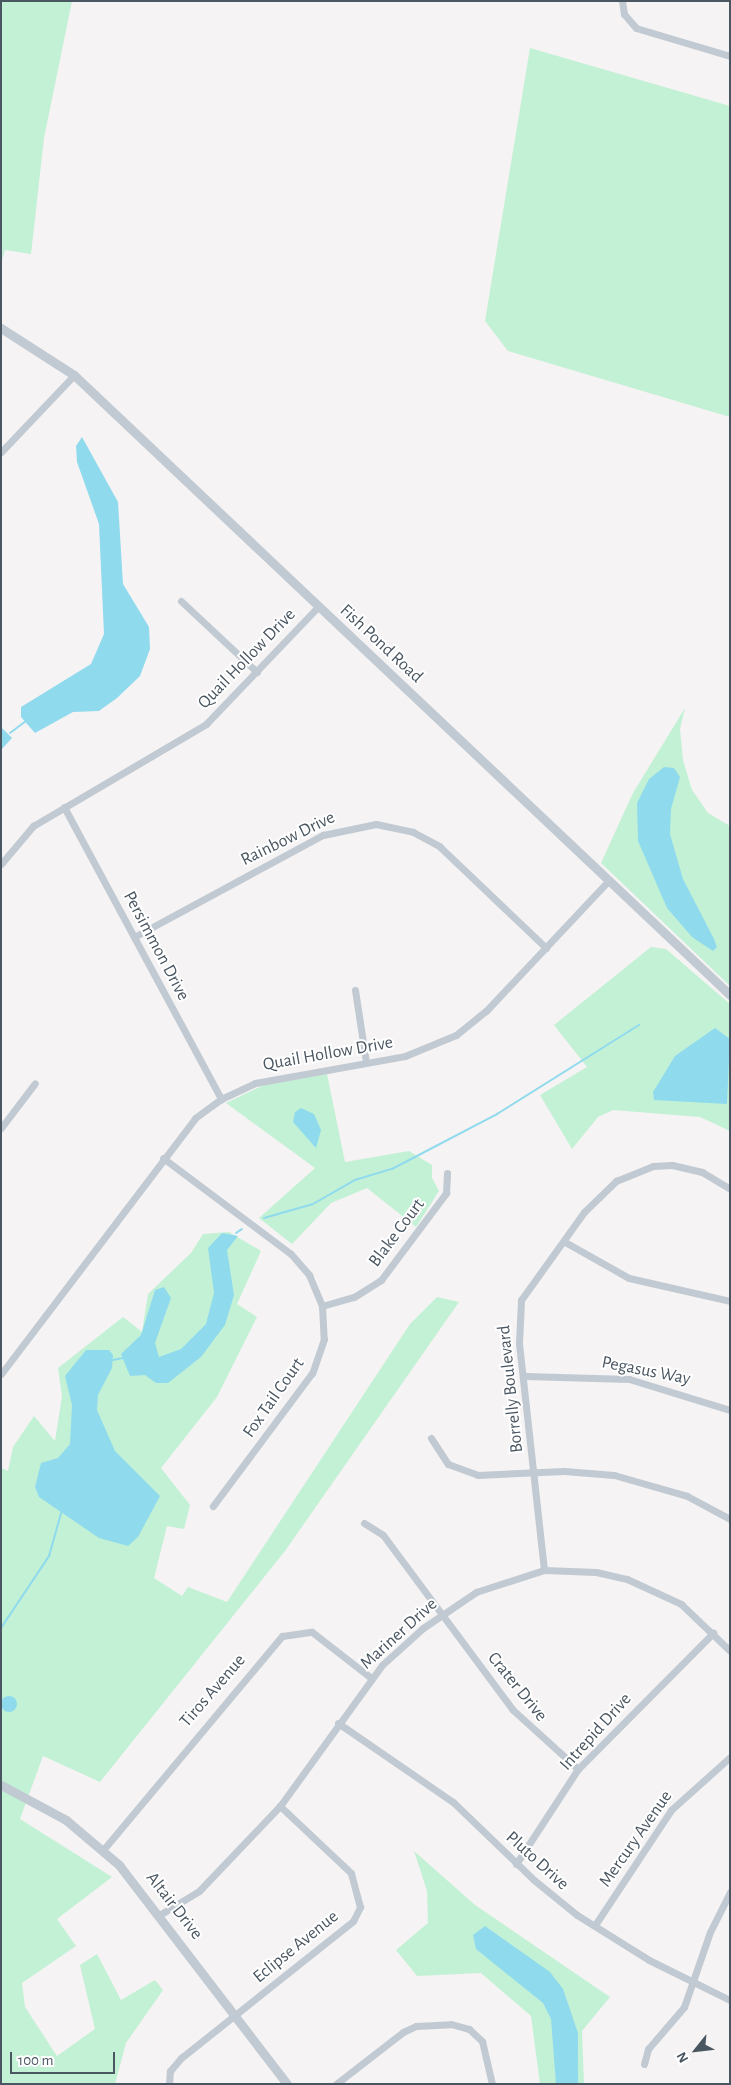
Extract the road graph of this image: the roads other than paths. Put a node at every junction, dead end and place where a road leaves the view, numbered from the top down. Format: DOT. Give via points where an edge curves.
graph roads {
  1 [pos="622,1"];
  2 [pos="730,56"];
  3 [pos="1,328"];
  4 [pos="74,375"];
  5 [pos="1,452"];
  6 [pos="181,601"];
  7 [pos="318,607"];
  8 [pos="257,672"];
  9 [pos="64,807"];
  10 [pos="1,864"];
  11 [pos="609,880"];
  12 [pos="134,937"];
  13 [pos="546,948"];
  14 [pos="355,990"];
  15 [pos="730,995"];
  16 [pos="366,1062"];
  17 [pos="35,1083"];
  18 [pos="221,1099"];
  19 [pos="1,1128"];
  20 [pos="163,1158"];
  21 [pos="447,1173"];
  22 [pos="730,1189"];
  23 [pos="565,1242"];
  24 [pos="730,1301"];
  25 [pos="322,1306"];
  26 [pos="1,1374"];
  27 [pos="525,1376"];
  28 [pos="730,1410"];
  29 [pos="431,1438"];
  30 [pos="534,1473"];
  31 [pos="213,1506"];
  32 [pos="730,1519"];
  33 [pos="364,1523"];
  34 [pos="544,1570"];
  35 [pos="443,1613"];
  36 [pos="713,1634"];
  37 [pos="730,1651"];
  38 [pos="371,1678"];
  39 [pos="338,1723"];
  40 [pos="730,1757"];
  41 [pos="578,1769"];
  42 [pos="1,1785"];
  43 [pos="280,1806"];
  44 [pos="102,1850"];
  45 [pos="516,1864"];
  46 [pos="730,1892"];
  47 [pos="161,1914"];
  48 [pos="595,1925"];
  49 [pos="695,1984"];
  50 [pos="730,2000"];
  51 [pos="236,2015"];
  52 [pos="644,2064"];
  53 [pos="169,2084"];
  54 [pos="288,2084"];
  55 [pos="336,2084"];
  56 [pos="492,2084"];
  1 -- 2 [label="street" via="624,14 636,28"];
  3 -- 4 [label="street, Fish Pond Road"];
  4 -- 5 [label="street"];
  4 -- 7 [label="street, Fish Pond Road"];
  6 -- 8 [label="street"];
  7 -- 8 [label="street, Quail Hollow Drive"];
  7 -- 11 [label="street, Fish Pond Road"];
  8 -- 9 [label="street, Quail Hollow Drive" via="194,732"];
  9 -- 10 [label="street, Quail Hollow Drive" via="25,832"];
  9 -- 12 [label="street, Persimmon Drive"];
  11 -- 13 [label="street, Quail Hollow Drive"];
  11 -- 15 [label="street, Fish Pond Road"];
  12 -- 13 [label="street, Rainbow Drive" via="323,835 376,824 413,832 439,846"];
  12 -- 18 [label="street, Persimmon Drive"];
  13 -- 16 [label="street, Quail Hollow Drive" via="477,1020 456,1035 413,1053"];
  14 -- 16 [label="street"];
  16 -- 18 [label="street, Quail Hollow Drive" via="282,1075"];
  17 -- 19 [label="street"];
  18 -- 20 [label="street, Quail Hollow Drive" via="188,1126"];
  20 -- 25 [label="street, Fox Tail Court" via="291,1254 309,1275"];
  20 -- 26 [label="street, Quail Hollow Drive"];
  21 -- 25 [label="street, Blake Court" via="446,1193 381,1280 354,1297"];
  22 -- 23 [label="street, Borrelly Boulevard" via="688,1167 641,1170 606,1188"];
  23 -- 24 [label="street" via="629,1278"];
  23 -- 27 [label="street, Borrelly Boulevard" via="519,1309"];
  25 -- 31 [label="street, Fox Tail Court" via="324,1339 316,1366"];
  27 -- 28 [label="street, Pegasus Way" via="629,1379"];
  27 -- 30 [label="street, Borrelly Boulevard"];
  29 -- 30 [label="street" via="448,1464 471,1473 494,1477"];
  30 -- 32 [label="street" via="564,1471 634,1479 686,1496"];
  30 -- 34 [label="street, Borrelly Boulevard"];
  33 -- 35 [label="street, Crater Drive" via="383,1534"];
  34 -- 35 [label="street, Mariner Drive" via="483,1588"];
  34 -- 36 [label="street, Mariner Drive" via="596,1572 642,1584 681,1604"];
  35 -- 38 [label="street, Mariner Drive"];
  35 -- 41 [label="street, Crater Drive" via="502,1698"];
  36 -- 37 [label="street, Mariner Drive"];
  36 -- 41 [label="street, Intrepid Drive"];
  38 -- 39 [label="street, Mariner Drive"];
  38 -- 44 [label="street, Tiros Avenue" via="312,1632 282,1636"];
  39 -- 43 [label="street, Mariner Drive"];
  39 -- 45 [label="street, Pluto Drive" via="453,1802"];
  40 -- 48 [label="street, Mercury Avenue" via="671,1810"];
  41 -- 45 [label="street, Intrepid Drive"];
  42 -- 44 [label="street, Altair Drive" via="51,1810"];
  43 -- 47 [label="street, Mariner Drive" via="199,1891"];
  43 -- 51 [label="street, Eclipse Avenue" via="351,1873 360,1908 353,1921"];
  44 -- 47 [label="street, Altair Drive"];
  45 -- 48 [label="street, Pluto Drive" via="545,1891"];
  46 -- 49 [label="street" via="710,1932"];
  47 -- 51 [label="street, Altair Drive"];
  48 -- 49 [label="street, Pluto Drive"];
  49 -- 50 [label="street, Pluto Drive"];
  49 -- 52 [label="street" via="677,2018 648,2049"];
  51 -- 53 [label="street, Eclipse Avenue" via="181,2058 170,2071"];
  51 -- 54 [label="street, Altair Drive"];
  55 -- 56 [label="street" via="410,2028 451,2024 469,2029 482,2041"];
}
